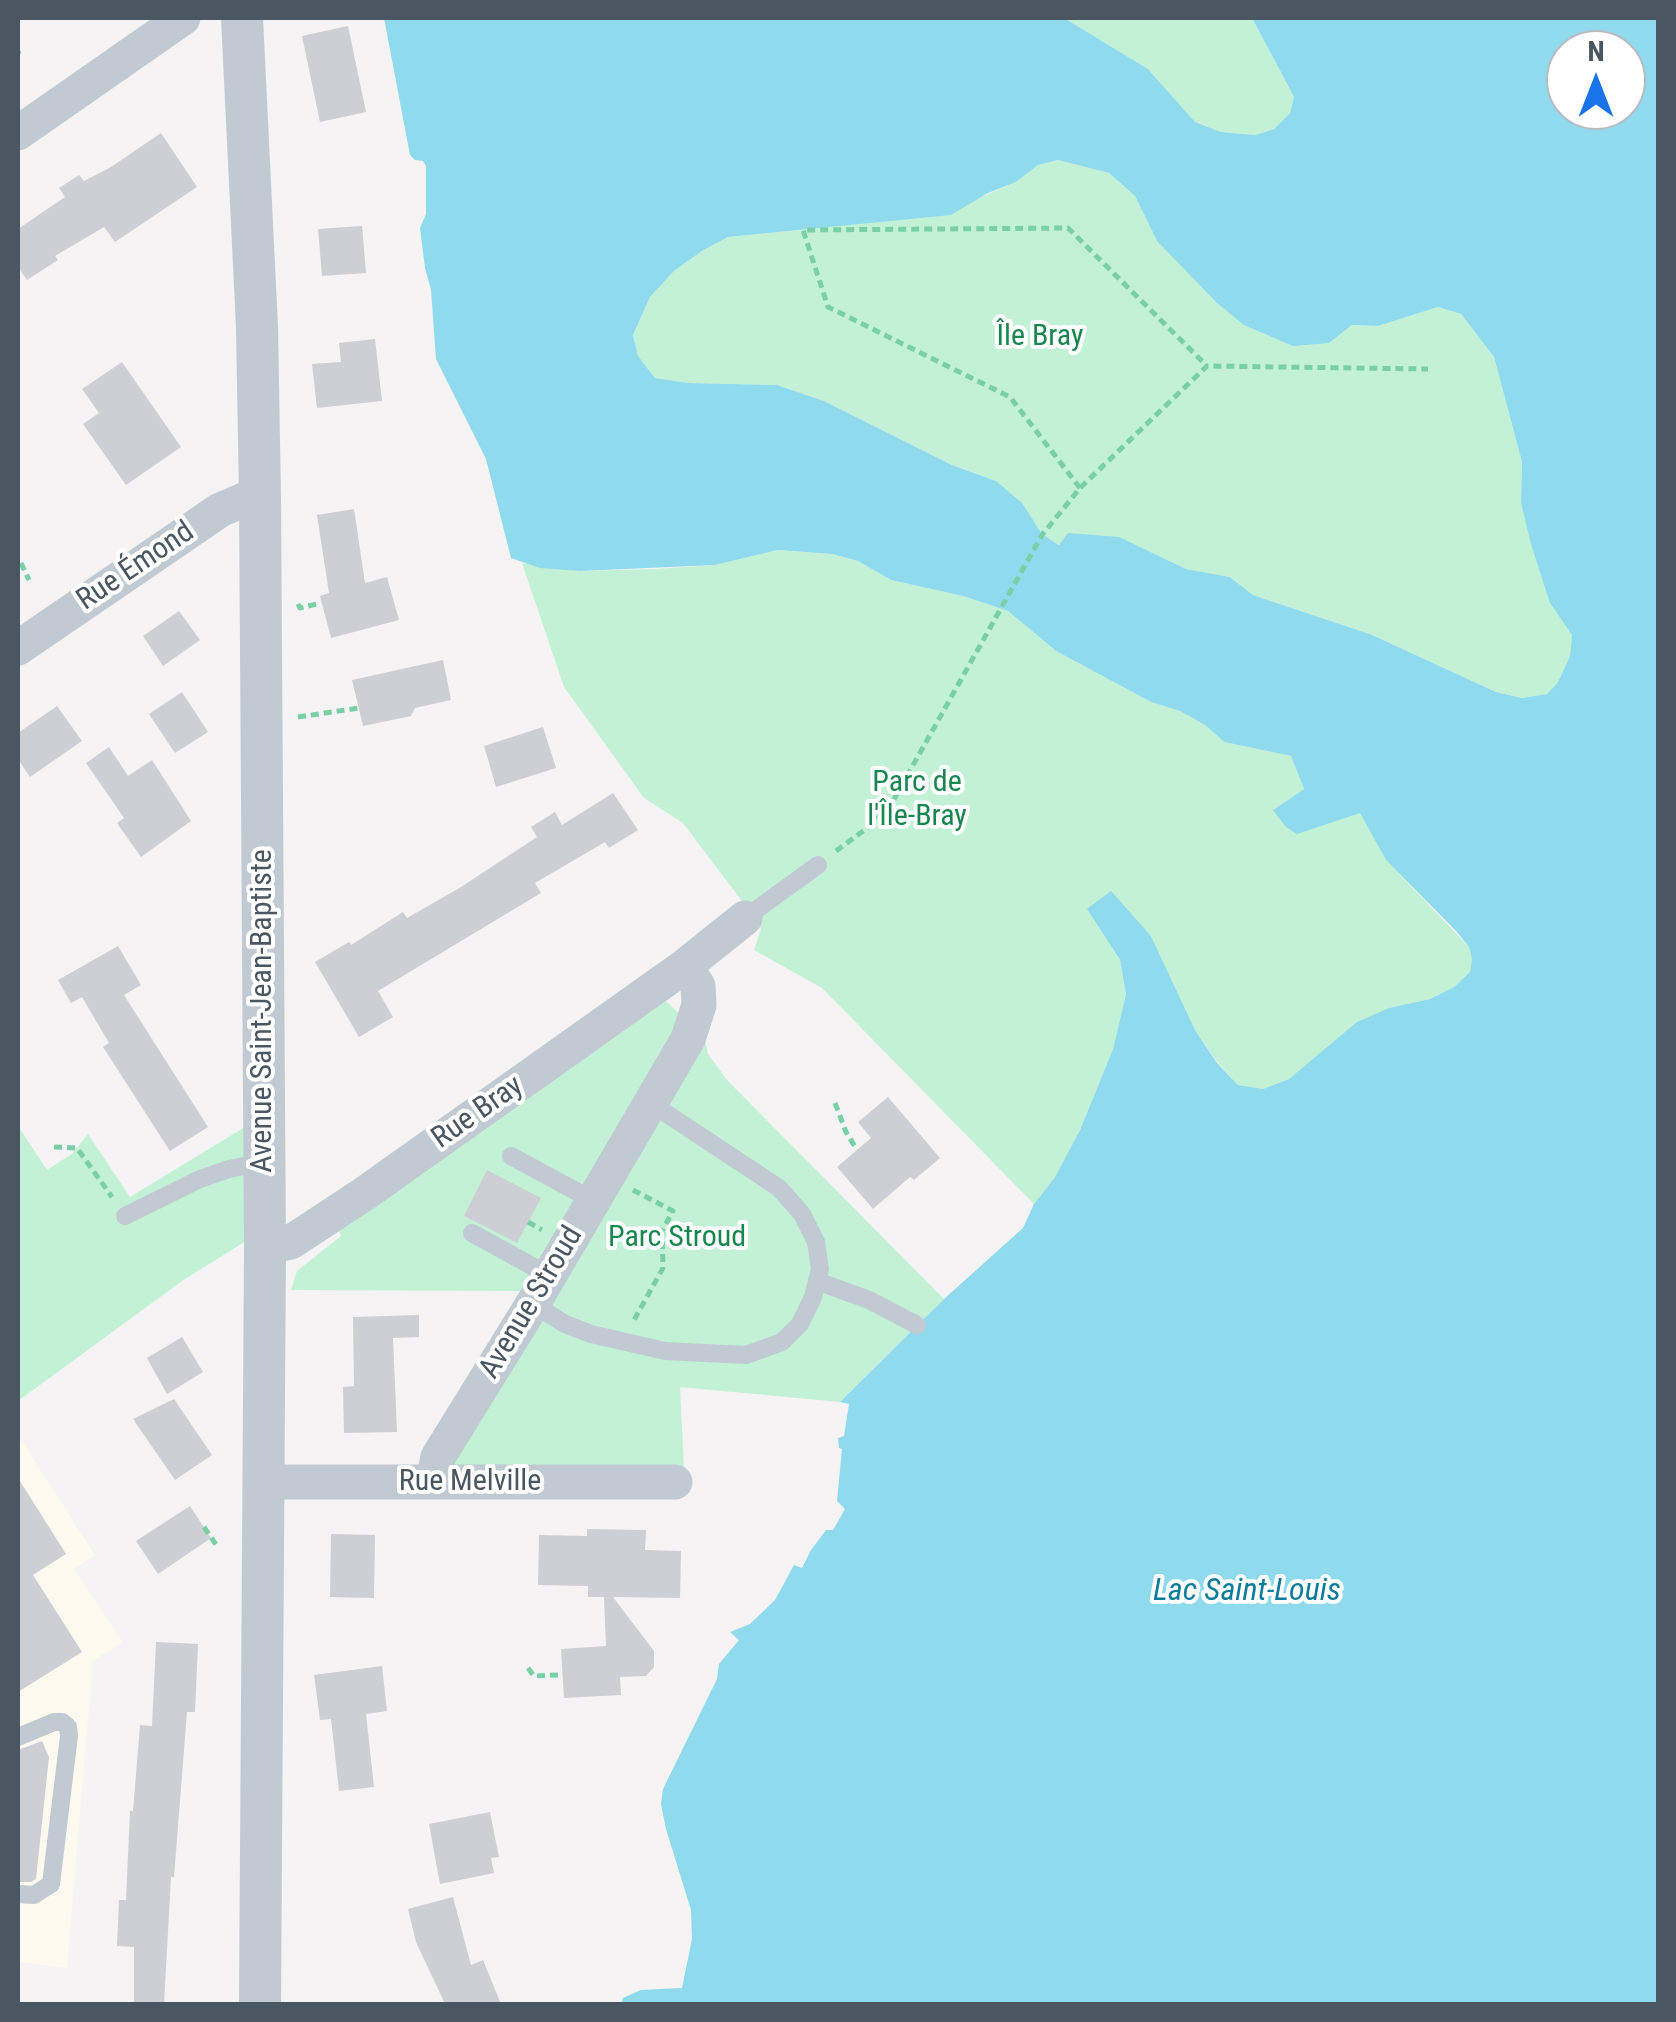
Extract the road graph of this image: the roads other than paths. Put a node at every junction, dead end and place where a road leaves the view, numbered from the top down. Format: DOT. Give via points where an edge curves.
graph roads {
  1 [pos="183,18"];
  2 [pos="242,18"];
  3 [pos="18,133"];
  4 [pos="260,497"];
  5 [pos="18,648"];
  6 [pos="818,865"];
  7 [pos="745,918"];
  8 [pos="686,966"];
  9 [pos="652,1104"];
  10 [pos="511,1156"];
  11 [pos="264,1162"];
  12 [pos="601,1189"];
  13 [pos="125,1216"];
  14 [pos="472,1233"];
  15 [pos="265,1247"];
  16 [pos="817,1281"];
  17 [pos="541,1290"];
  18 [pos="917,1326"];
  19 [pos="264,1482"];
  20 [pos="433,1482"];
  21 [pos="675,1482"];
  22 [pos="18,1737"];
  23 [pos="18,1894"];
  24 [pos="260,2004"];
  1 -- 3 [label="street"];
  2 -- 4 [label="street, Avenue Saint-Jean-Baptiste"];
  4 -- 5 [label="street, Rue Émond" via="220,510"];
  4 -- 11 [label="street, Avenue Saint-Jean-Baptiste"];
  6 -- 7 [label="lane"];
  7 -- 8 [label="street, Rue Bray"];
  8 -- 9 [label="street, Avenue Stroud" via="698,986 699,1005"];
  8 -- 15 [label="street, Rue Bray" via="318,1226"];
  9 -- 12 [label="street, Avenue Stroud"];
  9 -- 16 [label="lane" via="792,1201 816,1242"];
  10 -- 12 [label="lane"];
  11 -- 13 [label="lane" via="200,1179"];
  11 -- 15 [label="street, Avenue Saint-Jean-Baptiste"];
  12 -- 17 [label="street, Avenue Stroud"];
  14 -- 17 [label="lane"];
  15 -- 19 [label="street, Avenue Saint-Jean-Baptiste"];
  16 -- 17 [label="lane" via="800,1324 782,1342 733,1355 665,1351 564,1324"];
  16 -- 18 [label="lane"];
  17 -- 20 [label="street, Avenue Stroud" via="438,1456"];
  19 -- 20 [label="street, Rue Melville"];
  19 -- 24 [label="street, Avenue Saint-Jean-Baptiste"];
  20 -- 21 [label="street, Rue Melville"];
  22 -- 23 [label="lane" via="54,1722 68,1727 69,1736 50,1884 34,1895"];
}
